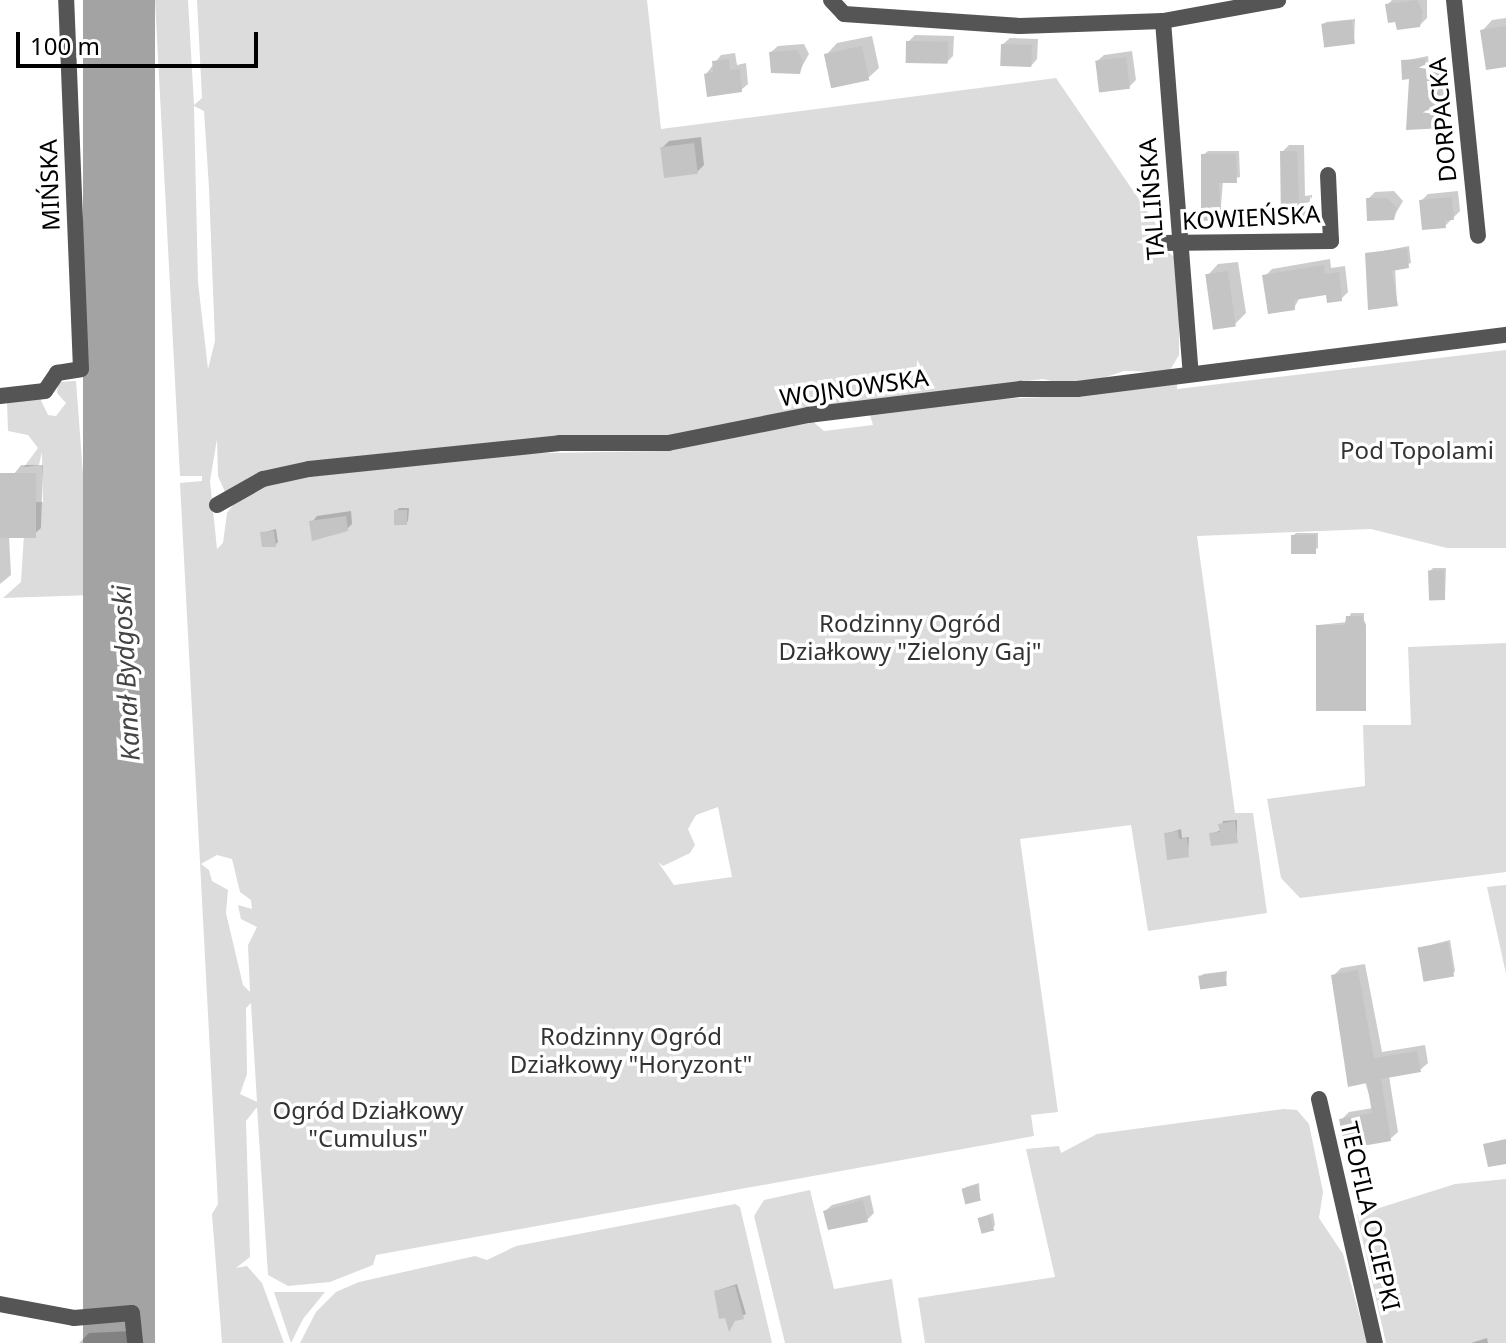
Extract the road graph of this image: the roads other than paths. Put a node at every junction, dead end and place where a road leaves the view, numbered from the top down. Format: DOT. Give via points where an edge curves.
graph roads {
  1 [pos="66,0"];
  2 [pos="831,0"];
  3 [pos="1278,0"];
  4 [pos="1454,0"];
  5 [pos="1163,21"];
  6 [pos="1328,175"];
  7 [pos="1478,236"];
  8 [pos="1169,244"];
  9 [pos="1506,335"];
  10 [pos="1191,373"];
  11 [pos="0,396"];
  12 [pos="217,505"];
  13 [pos="1319,1099"];
  14 [pos="0,1304"];
  15 [pos="135,1343"];
  16 [pos="1375,1343"];
  1 -- 11 [label="street, MIŃSKA" via="81,369 57,373 45,391"];
  2 -- 5 [label="street" via="844,14 991,24"];
  3 -- 5 [label="street"];
  4 -- 7 [label="street, DORPACKA"];
  5 -- 8 [label="street, TALLIŃSKA"];
  6 -- 8 [label="street, KOWIEŃSKA" via="1331,241"];
  8 -- 10 [label="street, TALLIŃSKA"];
  9 -- 10 [label="street, WOJNOWSKA"];
  10 -- 12 [label="street, WOJNOWSKA" via="808,415 668,443 560,443 309,469 263,479"];
  13 -- 16 [label="street, TEOFILA OCIEPKI"];
  14 -- 15 [label="street" via="74,1318 132,1313"];
}
